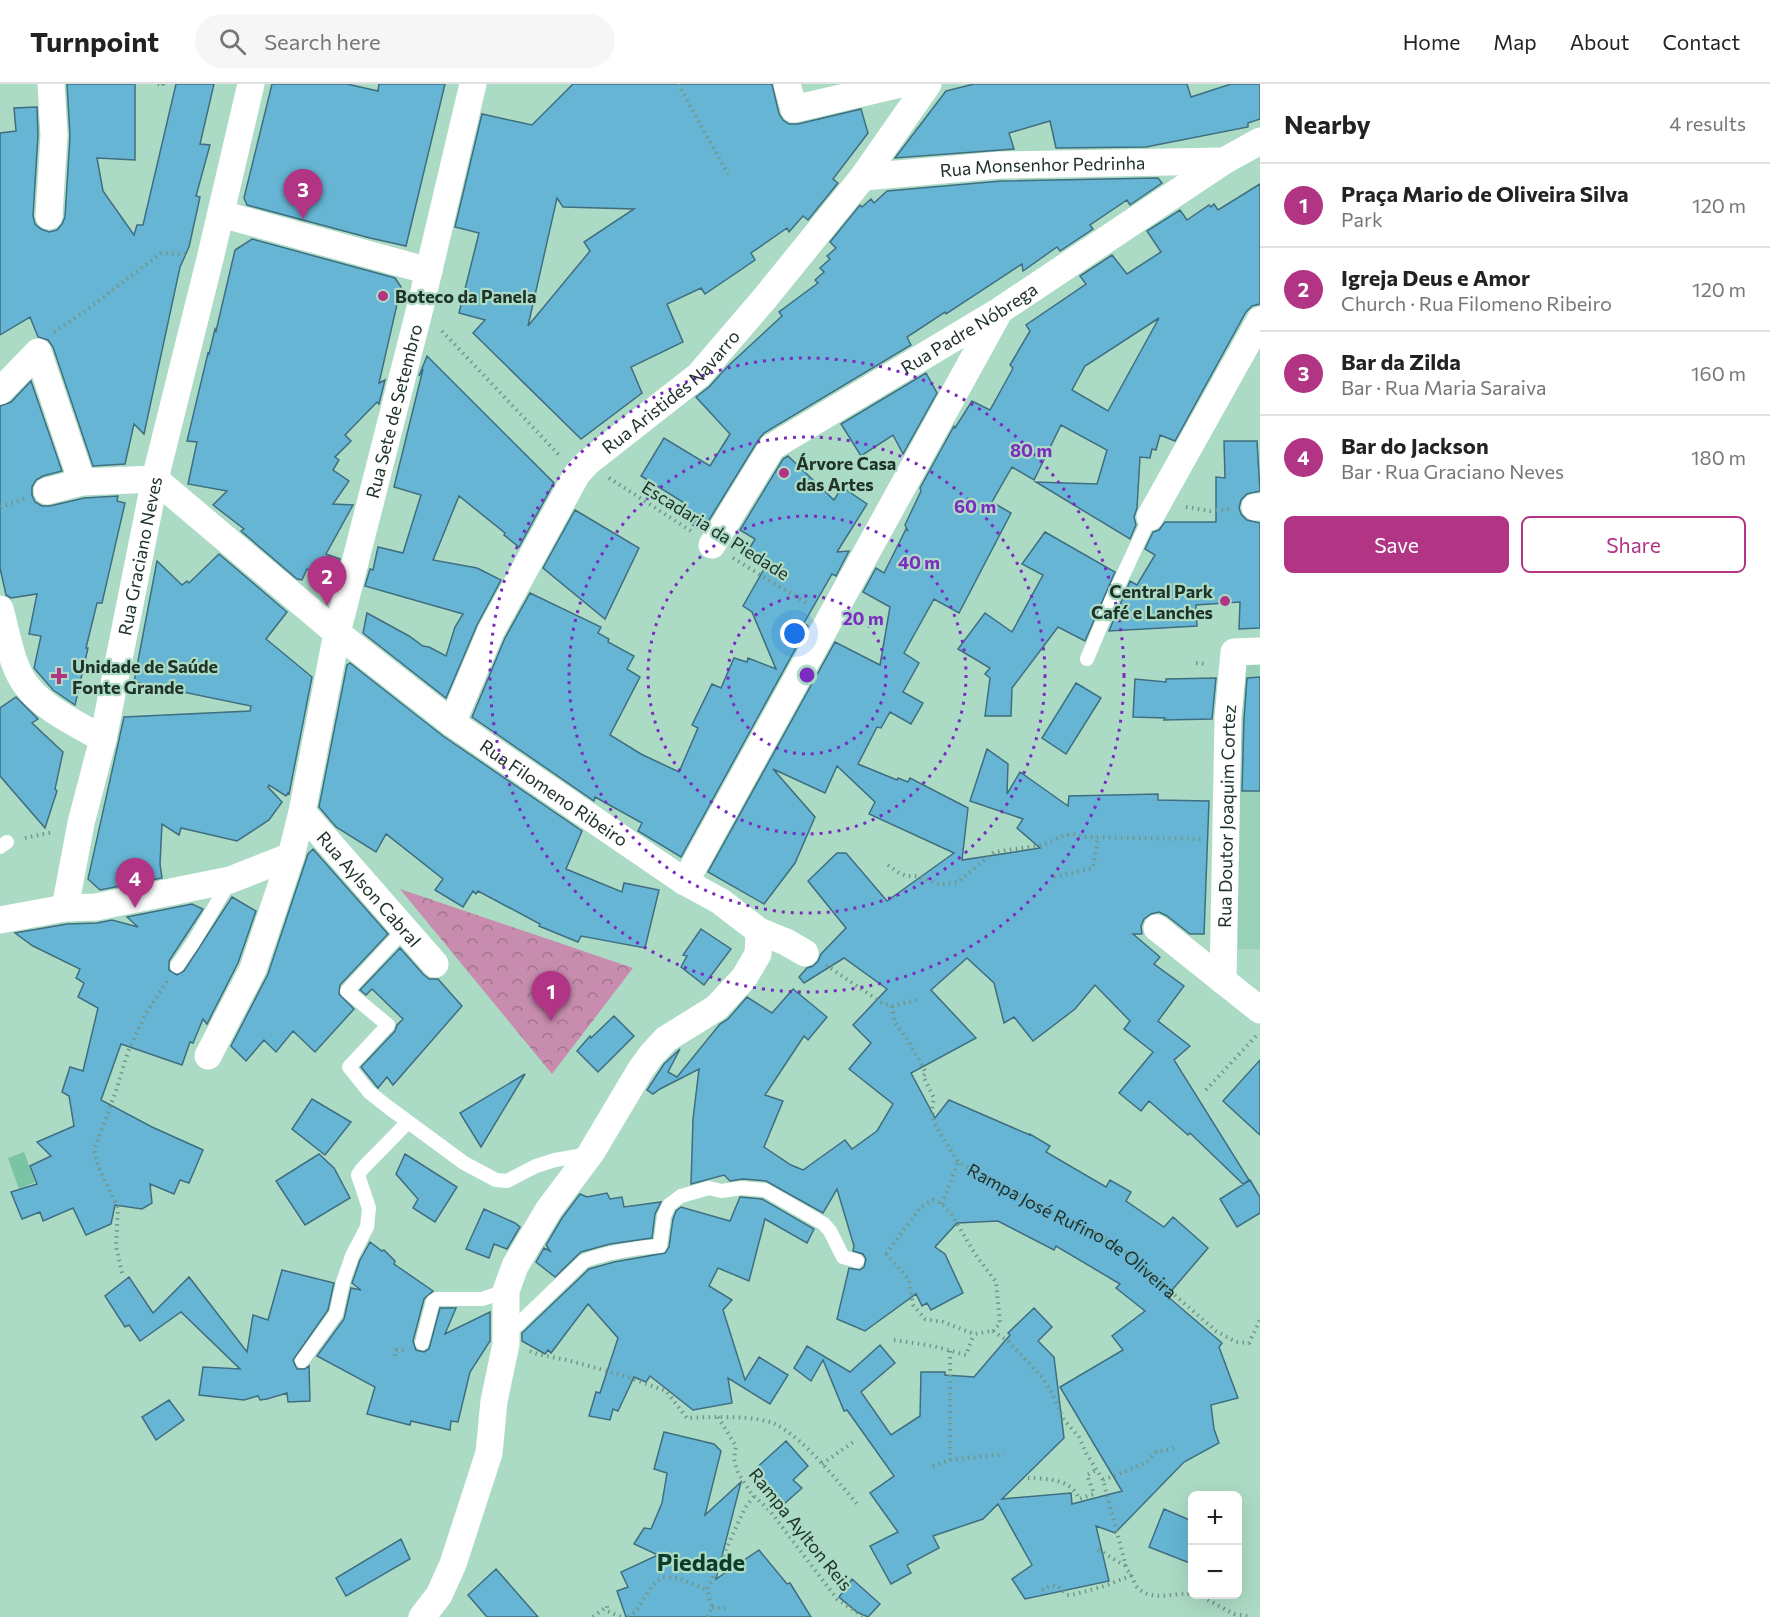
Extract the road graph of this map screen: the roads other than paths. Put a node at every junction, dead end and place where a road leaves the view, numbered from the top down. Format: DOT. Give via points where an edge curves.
graph roads {
  1 [pos="51,84"];
  2 [pos="251,84"];
  3 [pos="473,84"];
  4 [pos="787,84"];
  5 [pos="900,84"];
  6 [pos="928,84"];
  7 [pos="1260,141"];
  8 [pos="1224,161"];
  9 [pos="863,177"];
  10 [pos="221,214"];
  11 [pos="49,216"];
  12 [pos="429,271"];
  13 [pos="999,311"];
  14 [pos="1260,320"];
  15 [pos="0,391"];
  16 [pos="155,479"];
  17 [pos="82,482"];
  18 [pos="47,491"];
  19 [pos="1154,509"];
  20 [pos="712,545"];
  21 [pos="0,609"];
  22 [pos="337,633"];
  23 [pos="1247,651"];
  24 [pos="1088,659"];
  25 [pos="452,723"];
  26 [pos="103,739"];
  27 [pos="302,812"];
  28 [pos="291,856"];
  29 [pos="230,880"];
  30 [pos="686,882"];
  31 [pos="65,908"];
  32 [pos="0,920"];
  33 [pos="1157,928"];
  34 [pos="405,929"];
  35 [pos="759,943"];
  36 [pos="804,953"];
  37 [pos="435,964"];
  38 [pos="177,966"];
  39 [pos="1223,981"];
  40 [pos="1260,1010"];
  41 [pos="208,1056"];
  42 [pos="408,1122"];
  43 [pos="591,1153"];
  44 [pos="857,1261"];
  45 [pos="506,1291"];
  46 [pos="506,1340"];
  47 [pos="422,1342"];
  48 [pos="302,1361"];
  49 [pos="422,1617"];
  1 -- 11 [label="street" via="54,135"];
  2 -- 10 [label="street, Rua Graciano Neves"];
  3 -- 12 [label="street, Rua Sete de Setembro"];
  4 -- 5 [label="street" via="794,109"];
  6 -- 9 [label="street, Rua Aristides Navarro"];
  7 -- 8 [label="street, Rua Padre Nóbrega"];
  8 -- 9 [label="street, Rua Monsenhor Pedrinha" via="1000,165"];
  8 -- 13 [label="street, Rua Padre Nóbrega"];
  9 -- 25 [label="street, Rua Aristides Navarro" via="699,375 582,469 491,631"];
  10 -- 12 [label="street"];
  10 -- 16 [label="street, Rua Graciano Neves"];
  12 -- 22 [label="street, Rua Sete de Setembro"];
  13 -- 20 [label="street, Rua Padre Nóbrega" via="772,447"];
  13 -- 30 [label="street"];
  14 -- 19 [label="street"];
  15 -- 17 [label="street" via="38,352"];
  16 -- 17 [label="street"];
  16 -- 22 [label="street, Rua Filomeno Ribeiro"];
  16 -- 26 [label="street, Rua Graciano Neves"];
  17 -- 18 [label="street"];
  19 -- 24 [label="lane"];
  21 -- 26 [label="street" via="26,684 45,705"];
  22 -- 25 [label="street, Rua Filomeno Ribeiro"];
  22 -- 27 [label="street"];
  23 -- 39 [label="street, Rua Doutor Joaquim Cortez" via="1228,718"];
  25 -- 30 [label="street, Rua Filomeno Ribeiro"];
  26 -- 31 [label="street, Rua Graciano Neves" via="81,823"];
  27 -- 28 [label="street"];
  27 -- 34 [label="street, Rua Aylson Cabral"];
  28 -- 29 [label="street"];
  28 -- 41 [label="street" via="253,969"];
  29 -- 31 [label="street" via="96,907"];
  29 -- 38 [label="lane"];
  30 -- 35 [label="street, Rua Filomeno Ribeiro" via="720,900"];
  31 -- 32 [label="street"];
  33 -- 39 [label="street"];
  34 -- 37 [label="street, Rua Aylson Cabral"];
  34 -- 42 [label="lane" via="346,991 388,1025 349,1067 369,1092"];
  35 -- 36 [label="street" via="786,942"];
  35 -- 43 [label="street" via="744,978 716,1008 666,1039 651,1054"];
  39 -- 40 [label="street"];
  42 -- 43 [label="lane" via="464,1163 496,1180 507,1181 536,1166"];
  42 -- 48 [label="lane" via="358,1175 369,1208 367,1227 349,1265 336,1314"];
  43 -- 45 [label="street" via="525,1247"];
  44 -- 46 [label="lane" via="843,1257 824,1224 765,1190 702,1189 669,1205 660,1246 584,1261"];
  45 -- 46 [label="street"];
  45 -- 47 [label="lane" via="482,1299 433,1301"];
  46 -- 49 [label="street" via="489,1453 480,1485 453,1564 439,1595"];
}
